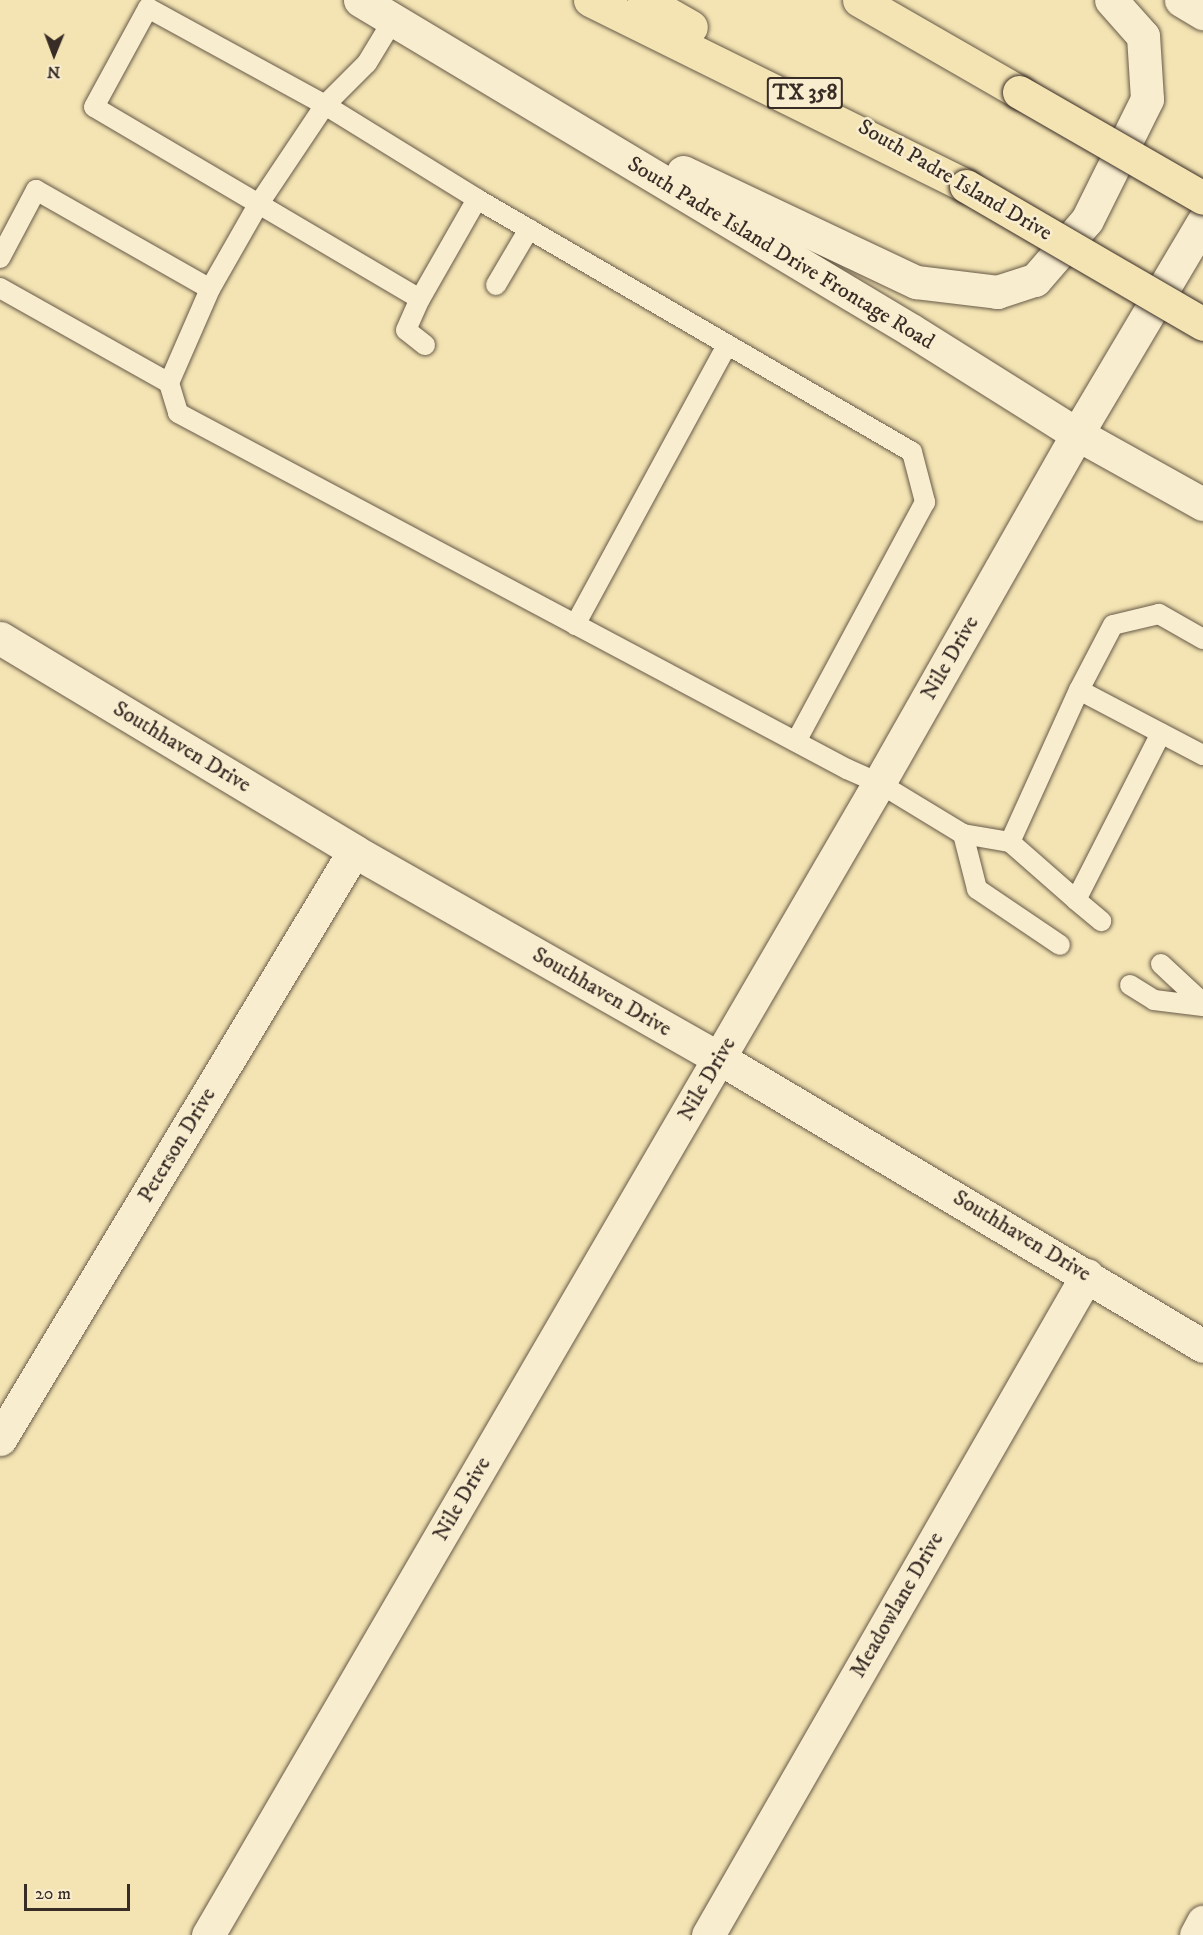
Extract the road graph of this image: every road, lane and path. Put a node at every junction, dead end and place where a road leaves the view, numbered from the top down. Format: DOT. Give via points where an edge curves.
graph roads {
  1 [pos="360,0"];
  2 [pos="591,0"];
  3 [pos="644,0"];
  4 [pos="859,0"];
  5 [pos="1111,0"];
  6 [pos="1181,0"];
  7 [pos="1203,13"];
  8 [pos="393,20"];
  9 [pos="494,82"];
  10 [pos="325,105"];
  11 [pos="966,186"];
  12 [pos="1203,198"];
  13 [pos="477,199"];
  14 [pos="258,205"];
  15 [pos="1203,222"];
  16 [pos="529,229"];
  17 [pos="0,258"];
  18 [pos="496,285"];
  19 [pos="0,288"];
  20 [pos="210,289"];
  21 [pos="420,299"];
  22 [pos="1203,324"];
  23 [pos="425,345"];
  24 [pos="727,345"];
  25 [pos="169,383"];
  26 [pos="1077,434"];
  27 [pos="1203,504"];
  28 [pos="575,625"];
  29 [pos="0,639"];
  30 [pos="1203,639"];
  31 [pos="1079,690"];
  32 [pos="1161,733"];
  33 [pos="796,742"];
  34 [pos="1203,755"];
  35 [pos="879,783"];
  36 [pos="963,834"];
  37 [pos="1010,842"];
  38 [pos="354,851"];
  39 [pos="1076,900"];
  40 [pos="1101,921"];
  41 [pos="1060,945"];
  42 [pos="1161,964"];
  43 [pos="1130,985"];
  44 [pos="1203,1005"];
  45 [pos="719,1059"];
  46 [pos="1087,1275"];
  47 [pos="1203,1346"];
  48 [pos="0,1439"];
  49 [pos="1203,1922"];
  50 [pos="208,1935"];
  51 [pos="708,1935"];
  52 [pos="1196,1935"];
  1 -- 8 [label="main road, South Padre Island Drive Frontage Road"];
  2 -- 11 [label="highway"];
  3 -- 11 [label="highway, South Padre Island Drive / TX 358"];
  4 -- 12 [label="highway, bridge"];
  5 -- 9 [label="main road" via="1143,36 1148,99 1087,220 1035,280 997,292 916,282"];
  6 -- 7 [label="main road"];
  8 -- 9 [label="main road, South Padre Island Drive Frontage Road"];
  8 -- 10 [label="lane" via="367,63"];
  9 -- 26 [label="main road, South Padre Island Drive Frontage Road" via="911,330"];
  10 -- 13 [label="lane"];
  10 -- 14 [label="lane"];
  10 -- 14 [label="lane" via="148,8 94,107"];
  11 -- 22 [label="highway, South Padre Island Drive / TX 358, bridge"];
  13 -- 16 [label="lane"];
  13 -- 21 [label="lane"];
  14 -- 20 [label="lane"];
  14 -- 21 [label="lane"];
  15 -- 26 [label="main road, Nile Drive"];
  16 -- 18 [label="lane"];
  16 -- 24 [label="lane"];
  17 -- 20 [label="lane" via="36,190"];
  19 -- 25 [label="lane"];
  20 -- 25 [label="lane"];
  21 -- 23 [label="lane" via="406,330"];
  24 -- 28 [label="lane"];
  24 -- 33 [label="lane" via="912,452 925,502"];
  25 -- 28 [label="lane" via="178,413"];
  26 -- 27 [label="main road, South Padre Island Drive Frontage Road"];
  26 -- 35 [label="main road, Nile Drive"];
  28 -- 33 [label="lane"];
  29 -- 38 [label="main road, Southhaven Drive"];
  30 -- 31 [label="lane" via="1159,614 1113,625"];
  31 -- 32 [label="lane"];
  31 -- 37 [label="lane"];
  32 -- 34 [label="lane"];
  32 -- 39 [label="lane"];
  33 -- 35 [label="lane"];
  35 -- 36 [label="lane"];
  35 -- 45 [label="main road, Nile Drive"];
  36 -- 37 [label="lane"];
  36 -- 41 [label="lane" via="977,889"];
  37 -- 39 [label="lane"];
  38 -- 45 [label="main road, Southhaven Drive"];
  38 -- 48 [label="main road, Peterson Drive"];
  39 -- 40 [label="lane"];
  42 -- 44 [label="lane"];
  43 -- 44 [label="lane" via="1154,1000"];
  45 -- 46 [label="main road, Southhaven Drive"];
  45 -- 50 [label="main road, Nile Drive"];
  46 -- 47 [label="main road, Southhaven Drive"];
  46 -- 51 [label="main road, Meadowlane Drive"];
  49 -- 52 [label="main road"];
}
